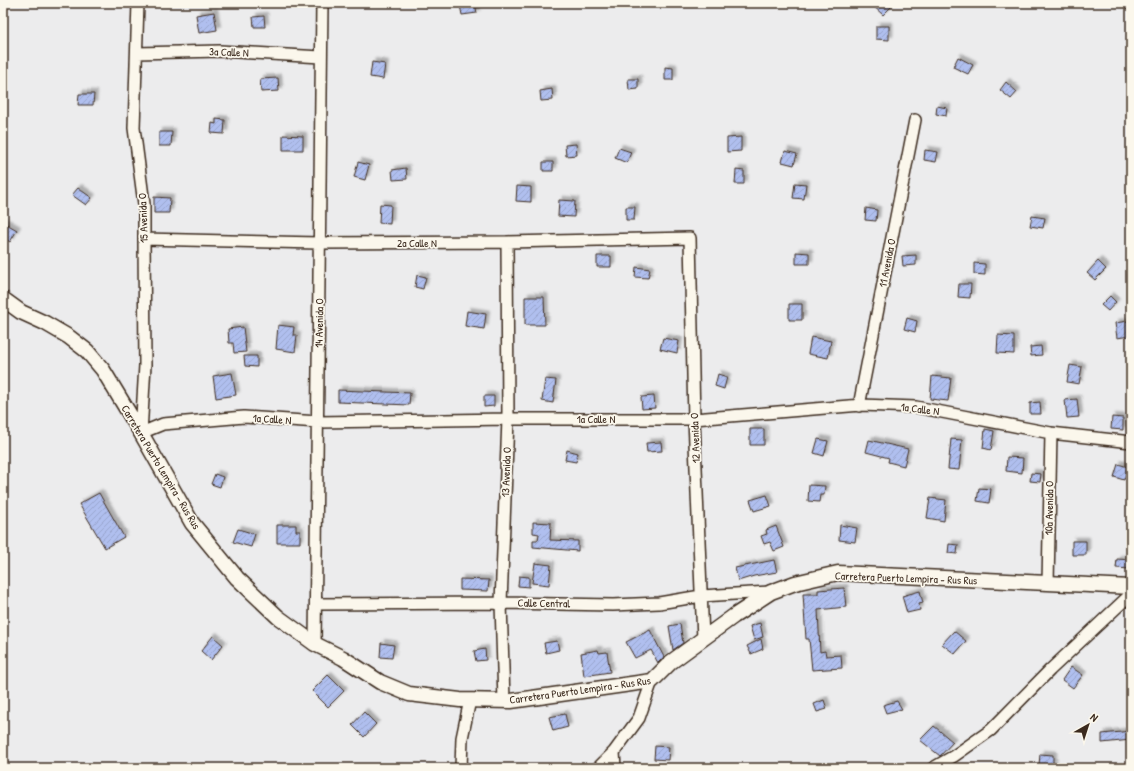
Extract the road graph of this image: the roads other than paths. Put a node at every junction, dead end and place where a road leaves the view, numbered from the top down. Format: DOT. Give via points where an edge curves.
graph roads {
  1 [pos="138,3"];
  2 [pos="322,3"];
  3 [pos="137,53"];
  4 [pos="321,57"];
  5 [pos="915,120"];
  6 [pos="690,238"];
  7 [pos="144,239"];
  8 [pos="507,242"];
  9 [pos="319,243"];
  10 [pos="3,299"];
  11 [pos="859,406"];
  12 [pos="508,419"];
  13 [pos="694,419"];
  14 [pos="318,422"];
  15 [pos="141,433"];
  16 [pos="1051,433"];
  17 [pos="1131,442"];
  18 [pos="1048,584"];
  19 [pos="1131,587"];
  20 [pos="771,592"];
  21 [pos="1131,594"];
  22 [pos="701,596"];
  23 [pos="501,602"];
  24 [pos="316,604"];
  25 [pos="703,639"];
  26 [pos="315,644"];
  27 [pos="652,681"];
  28 [pos="470,700"];
  29 [pos="504,701"];
  30 [pos="614,752"];
  31 [pos="461,768"];
  32 [pos="598,768"];
  33 [pos="615,768"];
  34 [pos="933,768"];
  1 -- 3 [label="street, 15 Avenida O"];
  2 -- 4 [label="street, 14 Avenida O"];
  3 -- 4 [label="street, 3a Calle N" via="220,51"];
  3 -- 7 [label="street, 15 Avenida O" via="134,128 144,204"];
  4 -- 9 [label="street, 14 Avenida O"];
  5 -- 11 [label="street, 11 Avenida O"];
  6 -- 8 [label="street, 2a Calle N"];
  6 -- 13 [label="street, 12 Avenida O"];
  7 -- 9 [label="street, 2a Calle N"];
  7 -- 15 [label="street, 15 Avenida O" via="145,365"];
  8 -- 9 [label="street, 2a Calle N"];
  8 -- 12 [label="street, 13 Avenida O"];
  9 -- 14 [label="street, 14 Avenida O"];
  10 -- 15 [label="street, Carretera Puerto Lempira - Rus Rus" via="21,312 69,337 87,351 103,370"];
  11 -- 13 [label="street, 1a Calle N"];
  11 -- 16 [label="street, 1a Calle N" via="916,407"];
  12 -- 13 [label="street, 1a Calle N"];
  12 -- 14 [label="street, 1a Calle N"];
  12 -- 23 [label="street, 13 Avenida O"];
  13 -- 22 [label="street, 12 Avenida O"];
  14 -- 15 [label="street, 1a Calle N" via="244,417 163,424"];
  14 -- 24 [label="street, 14 Avenida O"];
  15 -- 26 [label="street, Carretera Puerto Lempira - Rus Rus" via="192,523 237,578 278,618"];
  16 -- 17 [label="street, 1a Calle N"];
  16 -- 18 [label="street, 10a Avenida O"];
  18 -- 19 [label="street, Carretera Puerto Lempira - Rus Rus"];
  18 -- 20 [label="street, Carretera Puerto Lempira - Rus Rus" via="838,573 795,583"];
  20 -- 22 [label="street, Calle Central"];
  20 -- 25 [label="street, Carretera Puerto Lempira - Rus Rus"];
  21 -- 34 [label="street" via="991,730"];
  22 -- 23 [label="street, Calle Central" via="659,603 613,605"];
  22 -- 25 [label="street, 12 Avenida O"];
  23 -- 24 [label="street, Calle Central"];
  23 -- 29 [label="street, 13 Avenida O"];
  24 -- 26 [label="street, 14 Avenida O"];
  25 -- 27 [label="street, Carretera Puerto Lempira - Rus Rus" via="671,662"];
  26 -- 28 [label="street, Carretera Puerto Lempira - Rus Rus" via="343,658 380,682 409,694"];
  27 -- 29 [label="street, Carretera Puerto Lempira - Rus Rus"];
  27 -- 30 [label="street" via="639,718"];
  28 -- 29 [label="street, Carretera Puerto Lempira - Rus Rus"];
  28 -- 31 [label="street" via="462,738"];
  30 -- 32 [label="street"];
  30 -- 33 [label="street"];
}
